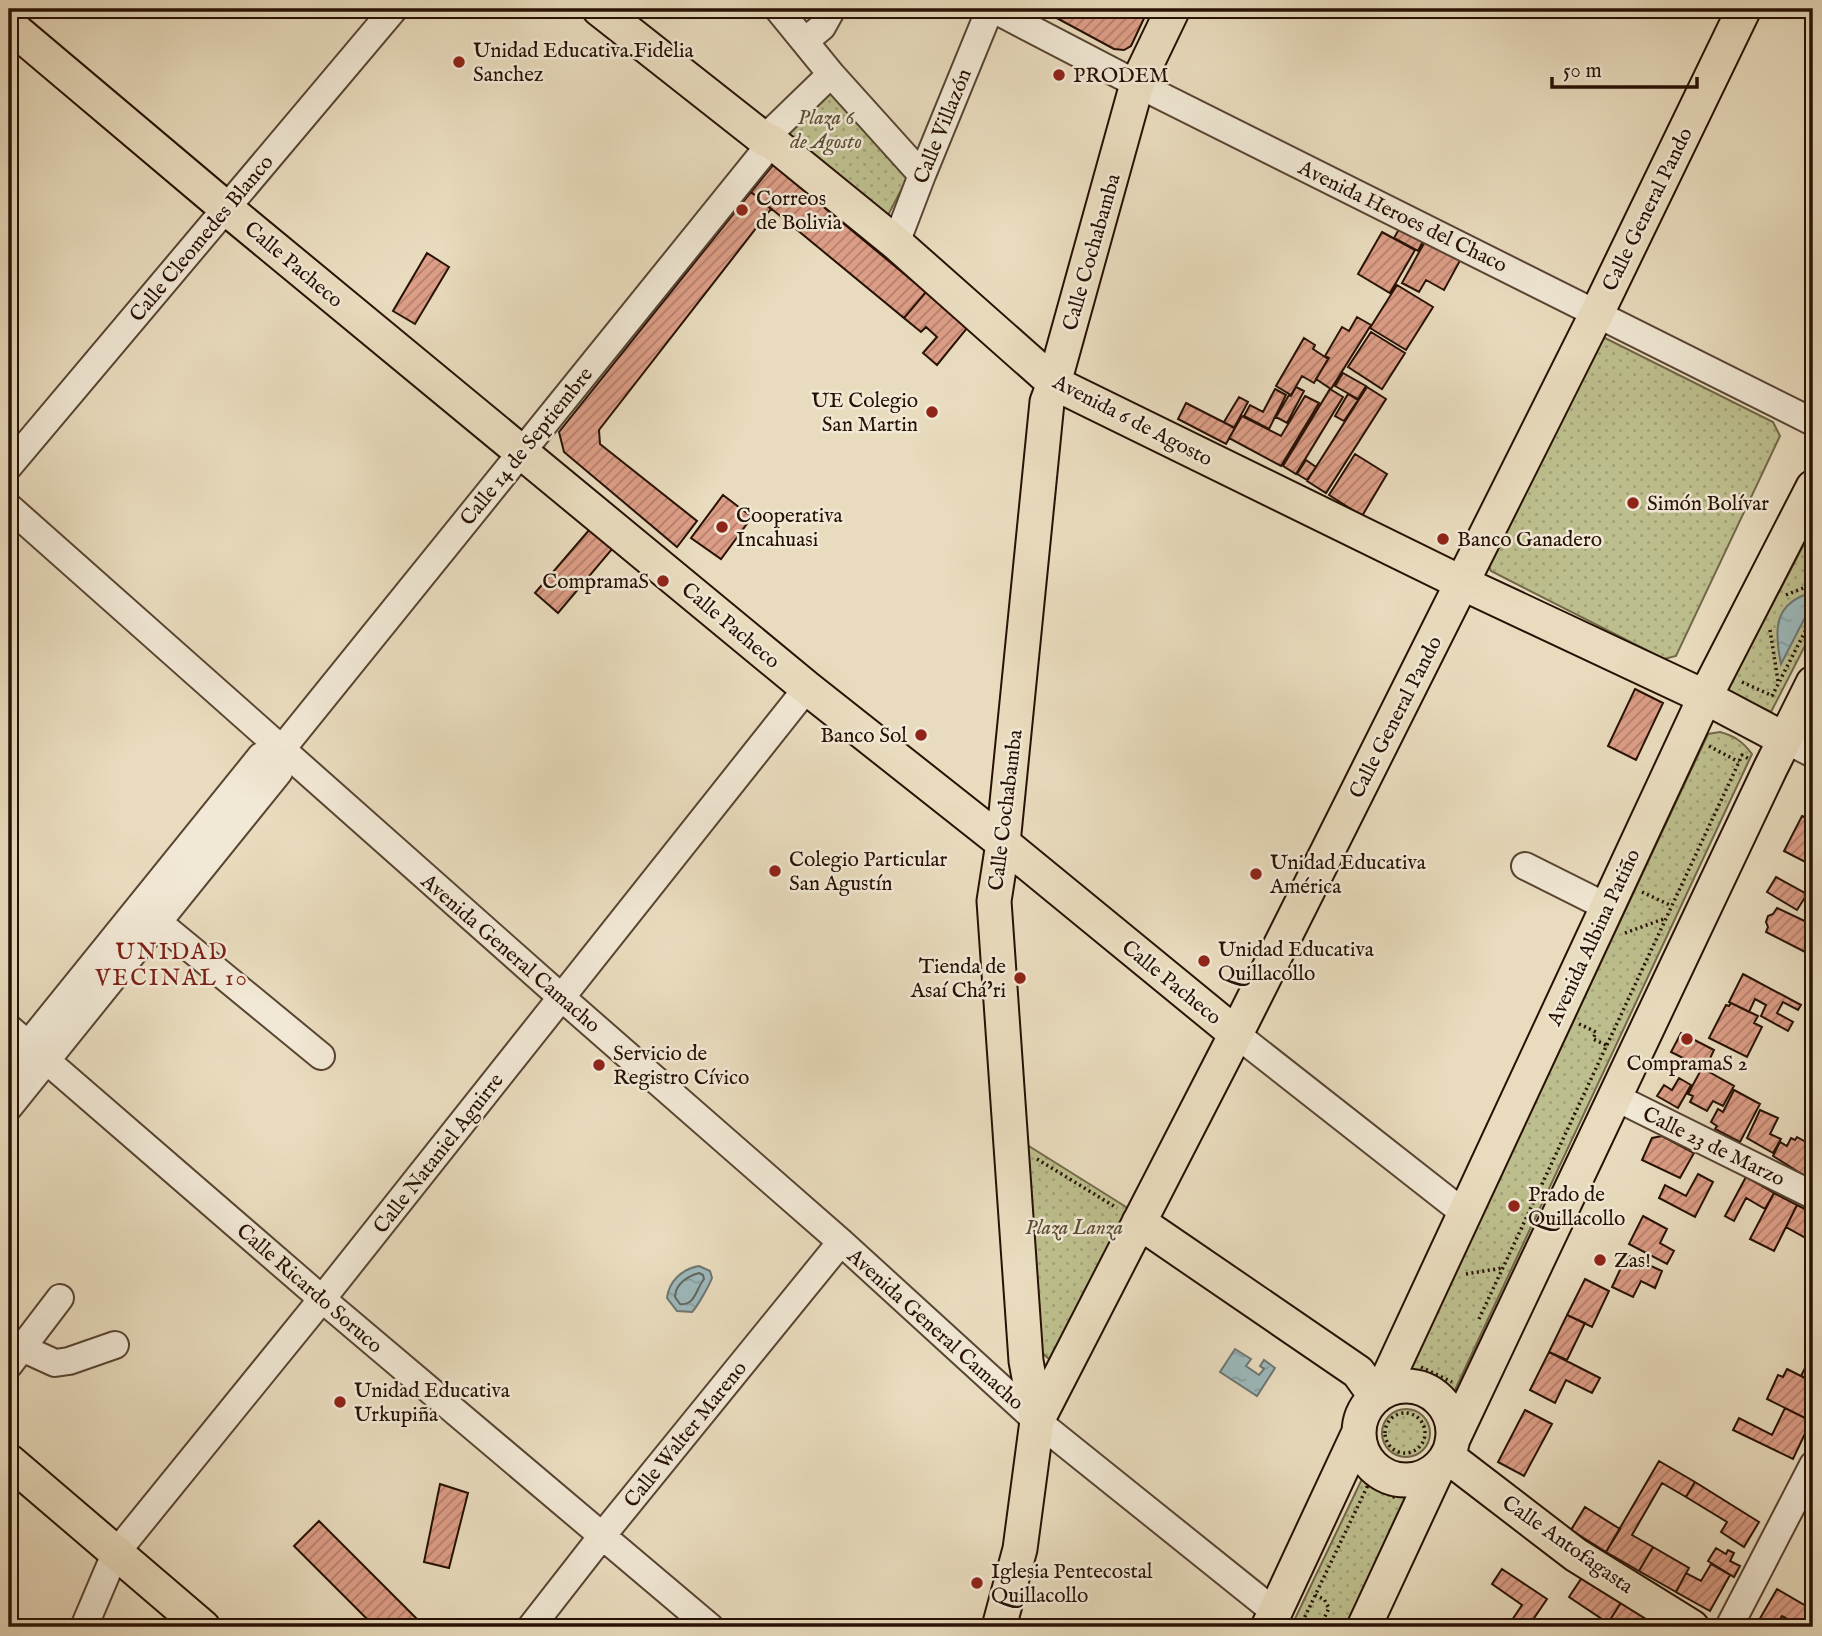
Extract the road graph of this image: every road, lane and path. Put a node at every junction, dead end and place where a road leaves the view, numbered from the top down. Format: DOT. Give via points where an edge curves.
graph roads {
  1 [pos="394,9"];
  2 [pos="599,9"];
  3 [pos="778,9"];
  4 [pos="832,9"];
  5 [pos="991,9"];
  6 [pos="1172,9"];
  7 [pos="1744,9"];
  8 [pos="9,25"];
  9 [pos="805,41"];
  10 [pos="831,74"];
  11 [pos="1137,84"];
  12 [pos="768,140"];
  13 [pos="922,175"];
  14 [pos="227,209"];
  15 [pos="896,243"];
  16 [pos="1597,313"];
  17 [pos="1054,383"];
  18 [pos="1813,422"];
  19 [pos="521,452"];
  20 [pos="9,467"];
  21 [pos="1813,487"];
  22 [pos="9,507"];
  23 [pos="1462,583"];
  24 [pos="1813,584"];
  25 [pos="1784,596"];
  26 [pos="1813,616"];
  27 [pos="1769,625"];
  28 [pos="1734,678"];
  29 [pos="1779,683"];
  30 [pos="1813,683"];
  31 [pos="807,688"];
  32 [pos="1772,696"];
  33 [pos="1705,697"];
  34 [pos="1778,699"];
  35 [pos="1784,739"];
  36 [pos="1704,743"];
  37 [pos="281,750"];
  38 [pos="1813,754"];
  39 [pos="1742,755"];
  40 [pos="1739,762"];
  41 [pos="1003,843"];
  42 [pos="1525,866"];
  43 [pos="1642,892"];
  44 [pos="1672,906"];
  45 [pos="1666,918"];
  46 [pos="1615,920"];
  47 [pos="158,922"];
  48 [pos="561,998"];
  49 [pos="1575,1022"];
  50 [pos="1237,1034"];
  51 [pos="27,1045"];
  52 [pos="1606,1045"];
  53 [pos="1614,1049"];
  54 [pos="321,1056"];
  55 [pos="9,1068"];
  56 [pos="1615,1097"];
  57 [pos="9,1107"];
  58 [pos="1011,1143"];
  59 [pos="1813,1195"];
  60 [pos="1464,1213"];
  61 [pos="1139,1222"];
  62 [pos="841,1242"];
  63 [pos="1502,1268"];
  64 [pos="1464,1274"];
  65 [pos="60,1298"];
  66 [pos="322,1299"];
  67 [pos="1473,1331"];
  68 [pos="116,1345"];
  69 [pos="15,1357"];
  70 [pos="1413,1363"];
  71 [pos="1457,1385"];
  72 [pos="1383,1402"];
  73 [pos="1037,1421"];
  74 [pos="1359,1432"];
  75 [pos="1446,1455"];
  76 [pos="9,1461"];
  77 [pos="1811,1475"];
  78 [pos="1361,1481"];
  79 [pos="1368,1485"];
  80 [pos="1404,1502"];
  81 [pos="602,1536"];
  82 [pos="115,1554"];
  83 [pos="1315,1595"];
  84 [pos="1281,1622"];
  85 [pos="188,1623"];
  86 [pos="85,1627"];
  87 [pos="531,1627"];
  88 [pos="710,1627"];
  89 [pos="999,1627"];
  90 [pos="1320,1627"];
  91 [pos="1364,1627"];
  92 [pos="1692,1627"];
  93 [pos="1729,1627"];
  1 -- 14 [label="street, Calle Cleomedes Blanco"];
  2 -- 12 [label="main road, Avenida 6 de Agosto"];
  3 -- 9 [label="street"];
  4 -- 9 [label="street" via="822,27"];
  5 -- 11 [label="street, Avenida Heroes del Chaco"];
  5 -- 13 [label="street, Calle Villazón"];
  6 -- 11 [label="main road, Calle Cochabamba"];
  7 -- 16 [label="main road, Calle General Pando"];
  8 -- 14 [label="main road, Calle Pacheco"];
  9 -- 10 [label="street"];
  10 -- 12 [label="street, Calle 14 de Septiembre"];
  10 -- 13 [label="street"];
  11 -- 16 [label="street, Avenida Heroes del Chaco"];
  11 -- 17 [label="main road, Calle Cochabamba"];
  12 -- 15 [label="main road, Avenida 6 de Agosto"];
  12 -- 19 [label="street, Calle 14 de Septiembre"];
  13 -- 15 [label="street, Calle Villazón"];
  14 -- 19 [label="main road, Calle Pacheco"];
  14 -- 20 [label="street, Calle Cleomedes Blanco"];
  15 -- 17 [label="main road, Avenida 6 de Agosto"];
  16 -- 18 [label="street, Avenida Heroes del Chaco"];
  16 -- 23 [label="main road, Calle General Pando"];
  17 -- 23 [label="main road, Avenida 6 de Agosto"];
  17 -- 41 [label="main road, Calle Cochabamba" via="1046,402"];
  19 -- 31 [label="main road, Calle Pacheco"];
  19 -- 37 [label="street, Calle 14 de Septiembre"];
  21 -- 33 [label="main road, Avenida Albina Patiño"];
  22 -- 37 [label="street, Avenida General Camacho"];
  23 -- 33 [label="main road, Avenida 6 de Agosto"];
  23 -- 50 [label="main road, Calle General Pando"];
  24 -- 25 [label="path"];
  26 -- 29 [label="path"];
  27 -- 29 [label="path"];
  28 -- 32 [label="path"];
  29 -- 32 [label="path"];
  30 -- 35 [label="main road"];
  31 -- 41 [label="main road, Calle Pacheco"];
  31 -- 48 [label="street, Calle Nataniel Aguirre"];
  32 -- 34 [label="path"];
  33 -- 35 [label="main road, Avenida 6 de Agosto"];
  33 -- 46 [label="main road, Avenida Albina Patiño"];
  35 -- 38 [label="street"];
  35 -- 56 [label="main road"];
  36 -- 40 [label="path"];
  37 -- 47 [label="street, Calle 14 de Septiembre" via="279,772"];
  37 -- 48 [label="street, Avenida General Camacho"];
  37 -- 51 [label="street, Calle 14 de Septiembre" via="261,756"];
  39 -- 40 [label="path"];
  40 -- 44 [label="path"];
  41 -- 50 [label="main road, Calle Pacheco"];
  41 -- 58 [label="main road, Calle Cochabamba" via="994,901"];
  42 -- 46 [label="street"];
  43 -- 44 [label="path"];
  44 -- 45 [label="path"];
  45 -- 46 [label="path"];
  45 -- 52 [label="path"];
  46 -- 60 [label="main road, Avenida Albina Patiño"];
  47 -- 51 [label="street, Calle 14 de Septiembre"];
  47 -- 54 [label="street"];
  48 -- 62 [label="street, Avenida General Camacho"];
  48 -- 66 [label="street, Calle Nataniel Aguirre"];
  49 -- 52 [label="path" via="1596,1032 1592,1039"];
  50 -- 60 [label="street, Calle Pacheco"];
  50 -- 61 [label="main road, Calle General Pando"];
  51 -- 55 [label="street, Calle 14 de Septiembre"];
  51 -- 57 [label="street, Calle 14 de Septiembre"];
  51 -- 66 [label="street, Calle Ricardo Soruco"];
  52 -- 53 [label="path"];
  52 -- 63 [label="path"];
  56 -- 59 [label="street, Calle 23 de Marzo"];
  56 -- 75 [label="main road"];
  58 -- 61 [label="path"];
  58 -- 73 [label="main road, Calle Cochabamba" via="1026,1361"];
  60 -- 72 [label="main road, Avenida Albina Patiño"];
  61 -- 72 [label="main road" via="1358,1371"];
  61 -- 73 [label="main road, Calle General Pando"];
  62 -- 73 [label="street, Avenida General Camacho"];
  62 -- 81 [label="street, Calle Walter Mareno"];
  63 -- 64 [label="path"];
  63 -- 67 [label="path"];
  65 -- 69 [label="street"];
  66 -- 81 [label="street, Calle Ricardo Soruco"];
  66 -- 82 [label="street, Calle Nataniel Aguirre"];
  68 -- 69 [label="street" via="55,1363"];
  70 -- 71 [label="path"];
  72 -- 72 [label="path" via="1392,1448 1410,1452 1421,1445 1425,1433 1421,1420"];
  72 -- 74 [label="main road, Avenida Albina Patiño" via="1363,1416"];
  72 -- 75 [label="main road" via="1411,1387 1439,1399 1453,1426"];
  73 -- 84 [label="street, Avenida General Camacho"];
  73 -- 89 [label="main road, Calle Cochabamba" via="1020,1549"];
  74 -- 75 [label="main road" via="1368,1461 1394,1479 1422,1478"];
  74 -- 84 [label="main road"];
  75 -- 91 [label="main road"];
  75 -- 92 [label="main road, Calle Antofagasta" via="1576,1555"];
  76 -- 82 [label="main road"];
  77 -- 93 [label="street"];
  78 -- 79 [label="path"];
  79 -- 80 [label="path"];
  79 -- 83 [label="path"];
  81 -- 87 [label="street, Calle Walter Mareno"];
  81 -- 88 [label="street, Calle Ricardo Soruco"];
  82 -- 85 [label="main road"];
  82 -- 86 [label="street, Calle Nataniel Aguirre"];
  83 -- 84 [label="path"];
  83 -- 90 [label="path" via="1329,1608"];
}
